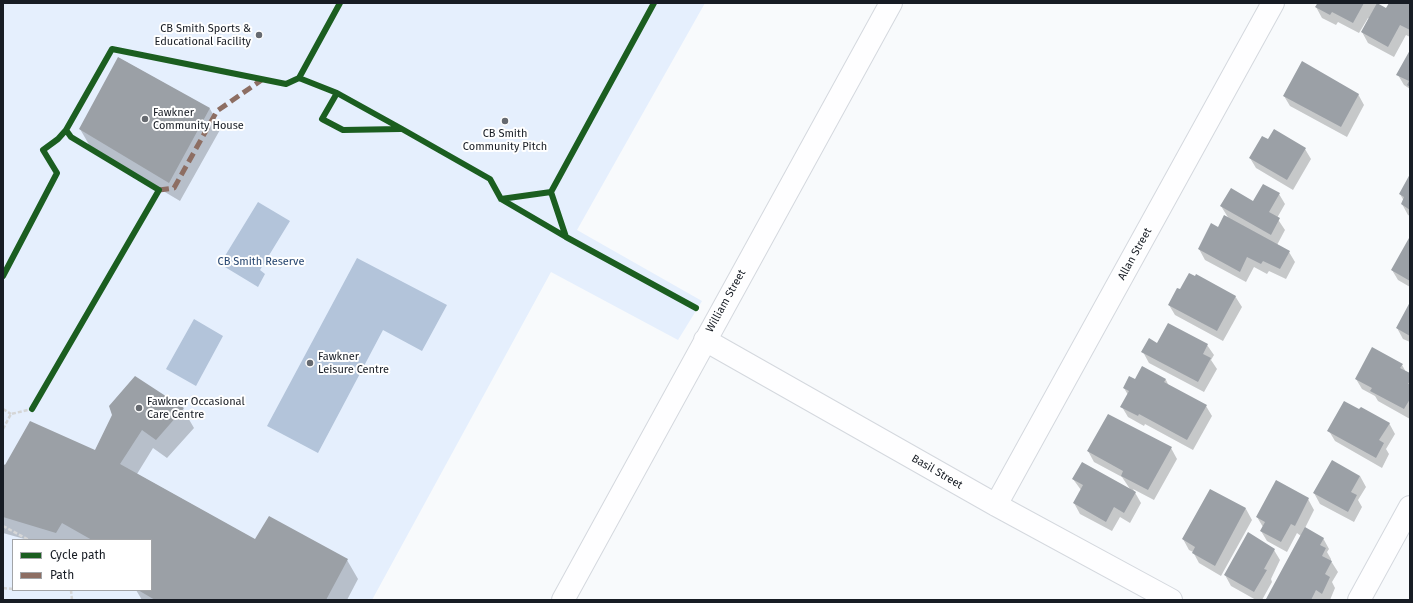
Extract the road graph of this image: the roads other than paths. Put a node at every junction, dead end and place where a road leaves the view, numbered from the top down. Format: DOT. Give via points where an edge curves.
graph roads {
  1 [pos="891,3"];
  2 [pos="1274,3"];
  3 [pos="705,340"];
  4 [pos="996,505"];
  5 [pos="1410,507"];
  6 [pos="563,600"];
  7 [pos="1171,600"];
  8 [pos="1359,600"];
  1 -- 3 [label="street, William Street"];
  2 -- 4 [label="street, Allan Street"];
  3 -- 4 [label="street, Basil Street"];
  3 -- 6 [label="street, William Street"];
  4 -- 7 [label="street, Basil Street"];
  5 -- 8 [label="street"];
}
